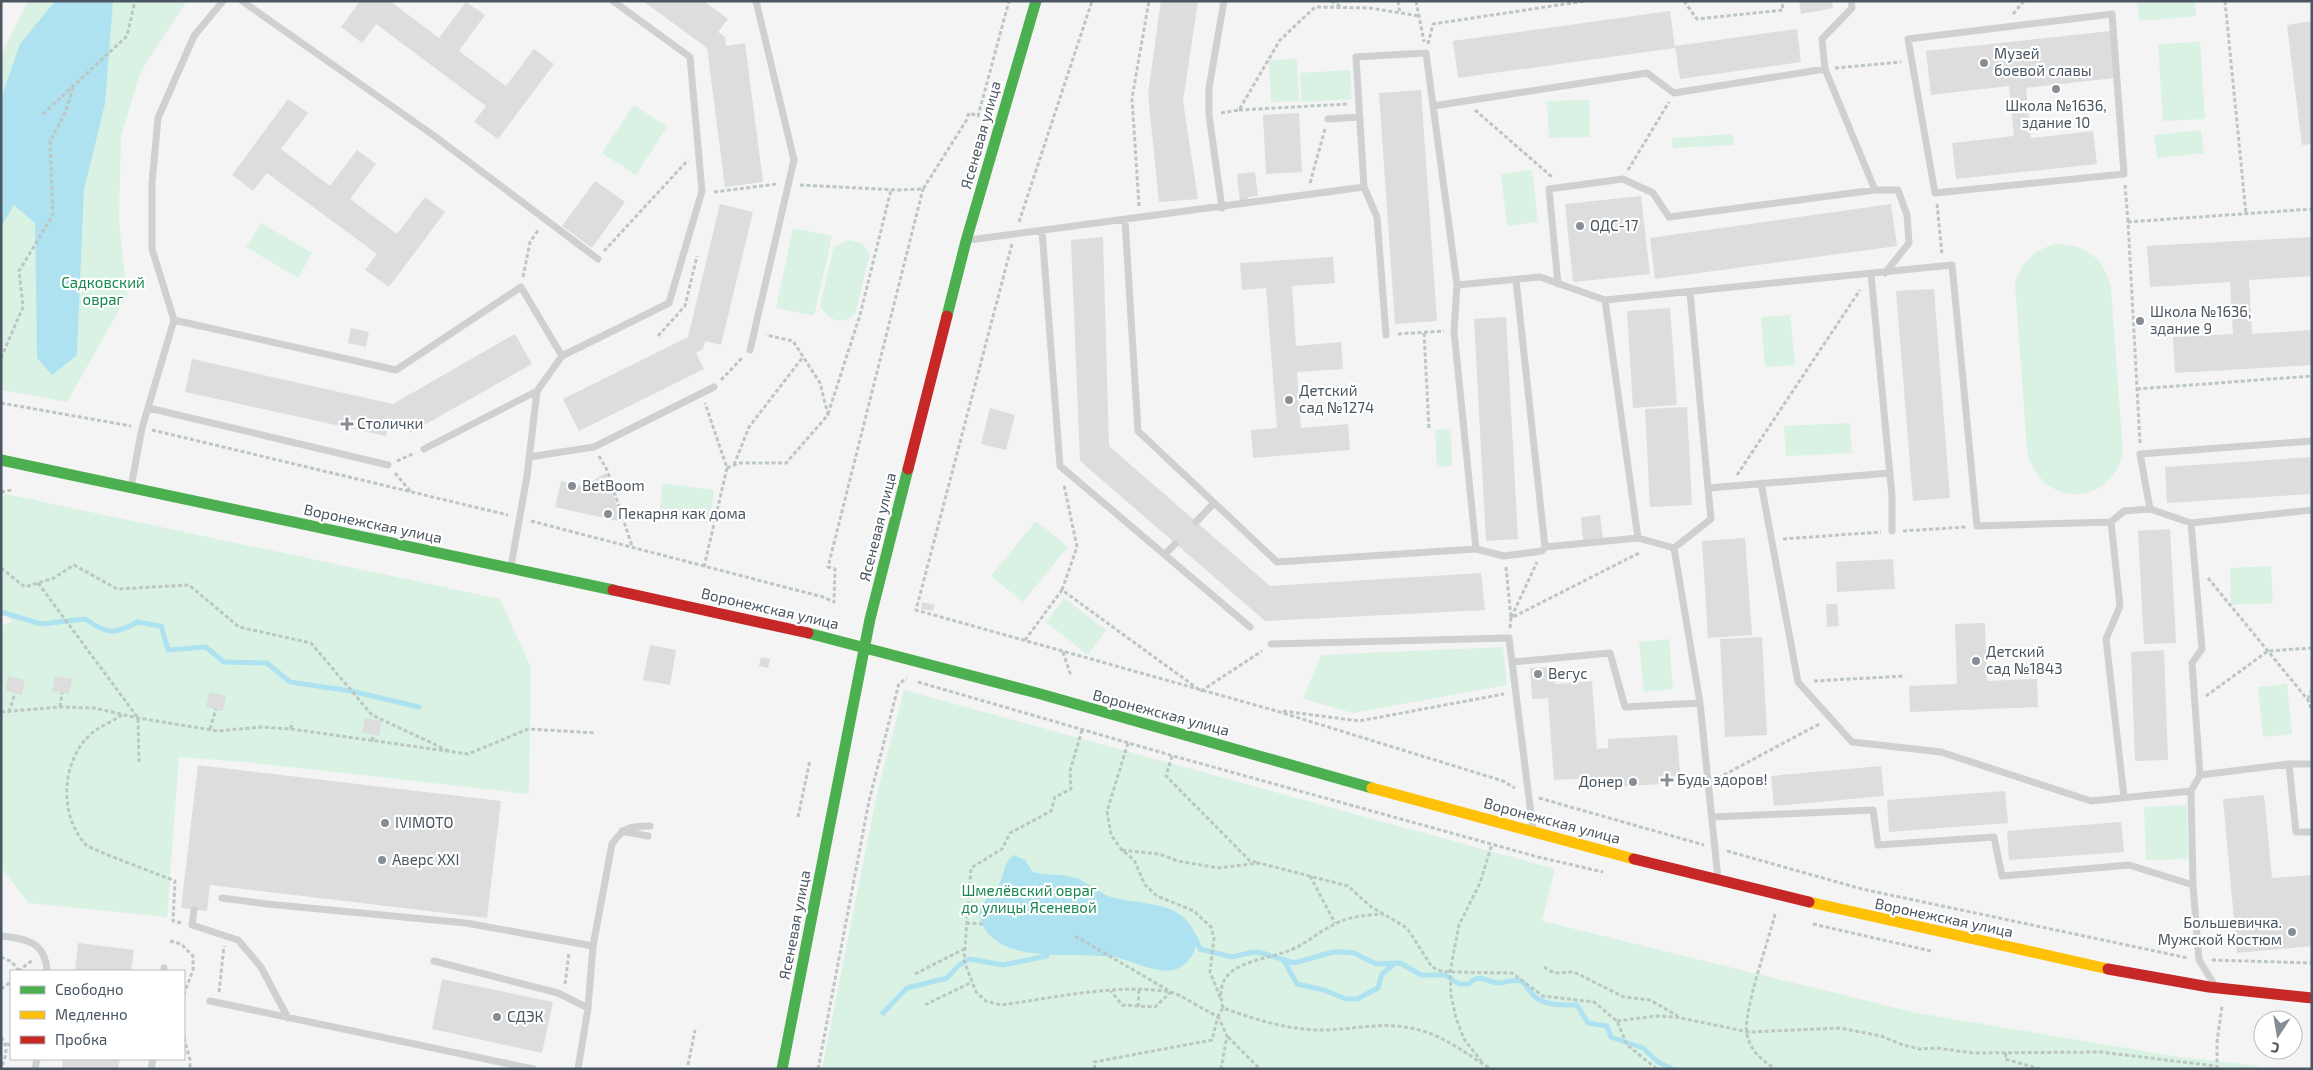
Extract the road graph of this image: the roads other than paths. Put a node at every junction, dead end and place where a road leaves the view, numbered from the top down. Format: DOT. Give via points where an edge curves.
graph roads {
  1 [pos="223,1"];
  2 [pos="242,1"];
  3 [pos="613,1"];
  4 [pos="756,1"];
  5 [pos="1036,1"];
  6 [pos="1224,1"];
  7 [pos="1852,1"];
  8 [pos="1825,69"];
  9 [pos="1433,106"];
  10 [pos="1360,117"];
  11 [pos="1328,119"];
  12 [pos="1364,187"];
  13 [pos="1875,190"];
  14 [pos="1936,193"];
  15 [pos="1222,208"];
  16 [pos="1125,220"];
  17 [pos="1042,231"];
  18 [pos="966,241"];
  19 [pos="598,259"];
  20 [pos="1885,273"];
  21 [pos="1871,274"];
  22 [pos="1516,280"];
  23 [pos="1558,284"];
  24 [pos="1456,285"];
  25 [pos="1690,292"];
  26 [pos="1605,300"];
  27 [pos="174,320"];
  28 [pos="1386,334"];
  29 [pos="750,350"];
  30 [pos="562,356"];
  31 [pos="714,387"];
  32 [pos="537,391"];
  33 [pos="149,408"];
  34 [pos="2312,441"];
  35 [pos="424,449"];
  36 [pos="529,457"];
  37 [pos="1,460"];
  38 [pos="388,465"];
  39 [pos="1890,473"];
  40 [pos="1761,483"];
  41 [pos="131,487"];
  42 [pos="1708,488"];
  43 [pos="1214,503"];
  44 [pos="2150,509"];
  45 [pos="2312,510"];
  46 [pos="1196,522"];
  47 [pos="2111,522"];
  48 [pos="2191,523"];
  49 [pos="1892,531"];
  50 [pos="1638,538"];
  51 [pos="1175,544"];
  52 [pos="1674,548"];
  53 [pos="1476,549"];
  54 [pos="1543,549"];
  55 [pos="1165,554"];
  56 [pos="510,568"];
  57 [pos="1250,627"];
  58 [pos="1271,644"];
  59 [pos="865,646"];
  60 [pos="1512,662"];
  61 [pos="1700,703"];
  62 [pos="2289,764"];
  63 [pos="2312,764"];
  64 [pos="2200,775"];
  65 [pos="2191,791"];
  66 [pos="2124,797"];
  67 [pos="1712,817"];
  68 [pos="650,826"];
  69 [pos="622,830"];
  70 [pos="1533,832"];
  71 [pos="2312,832"];
  72 [pos="648,836"];
  73 [pos="1719,882"];
  74 [pos="2193,885"];
  75 [pos="222,898"];
  76 [pos="194,910"];
  77 [pos="1,936"];
  78 [pos="593,946"];
  79 [pos="434,961"];
  80 [pos="47,970"];
  81 [pos="2217,989"];
  82 [pos="2312,998"];
  83 [pos="214,1002"];
  84 [pos="588,1008"];
  85 [pos="288,1018"];
  86 [pos="533,1069"];
  87 [pos="578,1069"];
  88 [pos="782,1069"];
  1 -- 27 [label="lane" via="194,36 158,118 152,183 152,248"];
  2 -- 19 [label="lane" via="433,135"];
  3 -- 30 [label="lane" via="690,57 702,191 668,303"];
  4 -- 29 [label="lane" via="794,160"];
  5 -- 18 [label="street, Ясеневая улица"];
  6 -- 15 [label="lane" via="1209,88 1209,115"];
  7 -- 8 [label="lane" via="1852,8 1822,39"];
  8 -- 9 [label="lane" via="1674,93 1647,73"];
  8 -- 13 [label="lane"];
  9 -- 10 [label="lane" via="1426,53 1356,57"];
  9 -- 24 [label="lane"];
  10 -- 11 [label="lane"];
  10 -- 12 [label="lane"];
  12 -- 15 [label="lane"];
  12 -- 28 [label="lane" via="1377,217"];
  13 -- 20 [label="lane" via="1898,190 1907,215 1909,243"];
  13 -- 23 [label="lane" via="1669,217 1653,194 1623,179 1549,189"];
  14 -- 14 [label="lane" via="2124,174 2112,14 1908,39"];
  15 -- 16 [label="lane"];
  16 -- 17 [label="lane"];
  16 -- 43 [label="lane" via="1138,431"];
  17 -- 18 [label="lane"];
  17 -- 55 [label="lane" via="1060,466"];
  18 -- 59 [label="street, Ясеневая улица"];
  20 -- 21 [label="lane"];
  20 -- 47 [label="lane" via="1952,265 1977,526"];
  21 -- 25 [label="lane"];
  21 -- 39 [label="lane"];
  22 -- 23 [label="lane" via="1540,278"];
  22 -- 24 [label="lane"];
  22 -- 54 [label="lane"];
  23 -- 26 [label="lane"];
  24 -- 53 [label="lane" via="1454,331"];
  25 -- 26 [label="lane"];
  25 -- 42 [label="lane"];
  26 -- 50 [label="lane"];
  27 -- 30 [label="lane" via="396,370 521,287"];
  27 -- 33 [label="lane"];
  30 -- 32 [label="lane"];
  31 -- 36 [label="lane" via="594,447"];
  32 -- 35 [label="lane"];
  32 -- 36 [label="lane"];
  33 -- 38 [label="lane"];
  33 -- 41 [label="lane"];
  34 -- 44 [label="lane" via="2140,454"];
  36 -- 56 [label="lane"];
  37 -- 41 [label="street, Воронежская улица"];
  39 -- 40 [label="lane"];
  39 -- 49 [label="lane"];
  40 -- 42 [label="lane"];
  40 -- 66 [label="lane" via="1798,682 1852,742 1941,752 2091,802"];
  41 -- 56 [label="street, Воронежская улица"];
  42 -- 52 [label="lane" via="1711,519"];
  43 -- 46 [label="lane"];
  43 -- 53 [label="lane" via="1277,562"];
  44 -- 47 [label="lane" via="2124,511"];
  44 -- 48 [label="lane"];
  45 -- 48 [label="lane"];
  47 -- 66 [label="lane" via="2120,606 2106,639"];
  48 -- 64 [label="lane" via="2202,649 2192,663"];
  50 -- 52 [label="lane"];
  50 -- 54 [label="lane"];
  51 -- 55 [label="lane"];
  52 -- 61 [label="lane"];
  53 -- 54 [label="lane" via="1504,556"];
  55 -- 57 [label="lane"];
  56 -- 59 [label="street, Воронежская улица"];
  58 -- 60 [label="lane" via="1509,638"];
  59 -- 70 [label="street, Воронежская улица"];
  59 -- 88 [label="street, Ясеневая улица"];
  60 -- 61 [label="lane" via="1610,653 1624,707"];
  60 -- 70 [label="lane"];
  61 -- 67 [label="lane"];
  62 -- 63 [label="lane"];
  62 -- 64 [label="lane"];
  62 -- 71 [label="lane" via="2296,832"];
  64 -- 65 [label="lane"];
  65 -- 66 [label="lane"];
  65 -- 74 [label="lane"];
  67 -- 73 [label="lane"];
  67 -- 74 [label="lane" via="1873,810 1878,846 1994,837 2002,876 2129,865"];
  68 -- 69 [label="lane"];
  69 -- 72 [label="lane"];
  69 -- 78 [label="lane" via="612,844"];
  70 -- 73 [label="street, Воронежская улица"];
  73 -- 81 [label="street, Воронежская улица" via="2131,975"];
  74 -- 81 [label="lane" via="2199,960"];
  75 -- 78 [label="lane" via="466,923"];
  76 -- 85 [label="lane" via="192,925 238,940 262,966"];
  77 -- 80 [label="lane" via="27,940 36,946"];
  78 -- 84 [label="lane"];
  79 -- 84 [label="lane" via="564,996"];
  81 -- 82 [label="street, Воронежская улица"];
  83 -- 85 [label="lane"];
  84 -- 87 [label="lane"];
  85 -- 86 [label="lane"];
}
